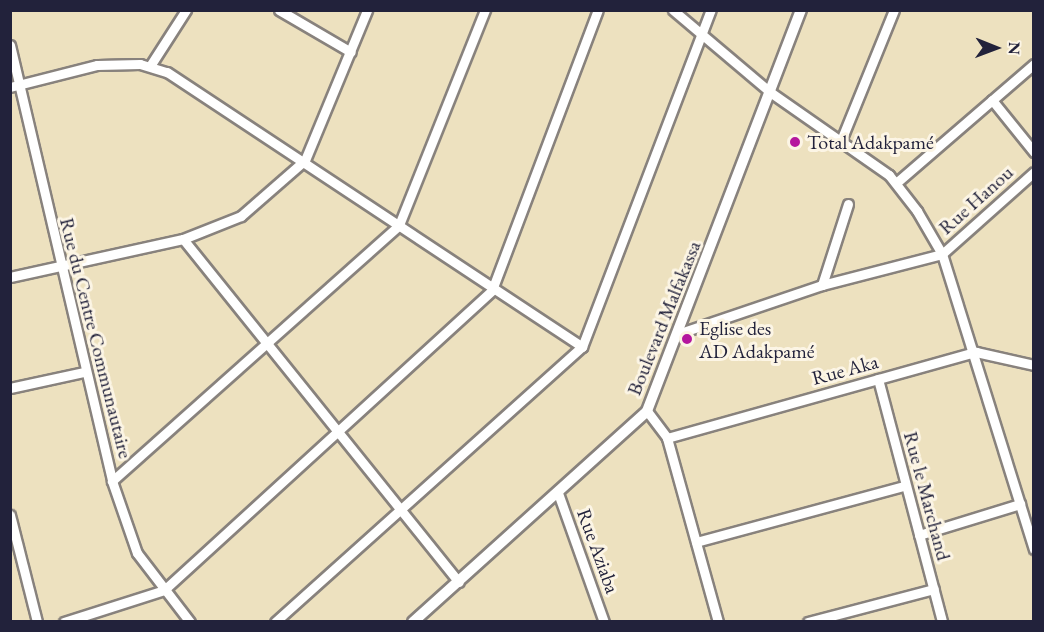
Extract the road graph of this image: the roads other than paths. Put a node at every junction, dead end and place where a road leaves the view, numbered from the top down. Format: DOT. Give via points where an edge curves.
graph roads {
  1 [pos="186,10"];
  2 [pos="279,10"];
  3 [pos="368,10"];
  4 [pos="485,10"];
  5 [pos="598,10"];
  6 [pos="673,10"];
  7 [pos="711,10"];
  8 [pos="801,10"];
  9 [pos="894,10"];
  10 [pos="702,30"];
  11 [pos="10,45"];
  12 [pos="351,52"];
  13 [pos="1034,64"];
  14 [pos="150,66"];
  15 [pos="15,86"];
  16 [pos="770,92"];
  17 [pos="992,100"];
  18 [pos="842,138"];
  19 [pos="1034,152"];
  20 [pos="305,160"];
  21 [pos="1034,172"];
  22 [pos="896,183"];
  23 [pos="848,204"];
  24 [pos="399,225"];
  25 [pos="183,239"];
  26 [pos="942,254"];
  27 [pos="59,266"];
  28 [pos="10,277"];
  29 [pos="822,285"];
  30 [pos="492,290"];
  31 [pos="680,333"];
  32 [pos="267,344"];
  33 [pos="582,346"];
  34 [pos="976,352"];
  35 [pos="1034,365"];
  36 [pos="84,372"];
  37 [pos="878,379"];
  38 [pos="10,388"];
  39 [pos="647,411"];
  40 [pos="339,430"];
  41 [pos="667,438"];
  42 [pos="112,481"];
  43 [pos="904,486"];
  44 [pos="558,493"];
  45 [pos="1020,504"];
  46 [pos="403,508"];
  47 [pos="10,515"];
  48 [pos="919,535"];
  49 [pos="696,542"];
  50 [pos="1034,549"];
  51 [pos="459,582"];
  52 [pos="934,589"];
  53 [pos="164,590"];
  54 [pos="37,621"];
  55 [pos="64,621"];
  56 [pos="190,621"];
  57 [pos="275,621"];
  58 [pos="413,621"];
  59 [pos="604,621"];
  60 [pos="718,621"];
  61 [pos="808,621"];
  62 [pos="942,621"];
  1 -- 14 [label="street"];
  2 -- 12 [label="street"];
  3 -- 12 [label="street"];
  4 -- 24 [label="street"];
  5 -- 30 [label="street"];
  6 -- 10 [label="street"];
  7 -- 10 [label="street"];
  8 -- 16 [label="street, Boulevard Malfakassa"];
  9 -- 18 [label="street"];
  10 -- 16 [label="street"];
  10 -- 33 [label="street"];
  11 -- 15 [label="street, Rue du Centre Communautaire"];
  12 -- 20 [label="street"];
  13 -- 17 [label="street"];
  14 -- 15 [label="street" via="98,65"];
  14 -- 20 [label="street" via="184,81"];
  15 -- 27 [label="street, Rue du Centre Communautaire"];
  16 -- 18 [label="street"];
  16 -- 31 [label="street, Boulevard Malfakassa"];
  17 -- 19 [label="street"];
  17 -- 22 [label="street"];
  18 -- 22 [label="street"];
  20 -- 24 [label="street"];
  20 -- 25 [label="street" via="232,222"];
  21 -- 26 [label="street, Rue Hanou"];
  22 -- 26 [label="street"];
  23 -- 29 [label="street"];
  24 -- 30 [label="street"];
  24 -- 32 [label="street"];
  25 -- 27 [label="street"];
  25 -- 32 [label="street"];
  26 -- 29 [label="street"];
  26 -- 34 [label="street"];
  27 -- 28 [label="street"];
  27 -- 36 [label="street, Rue du Centre Communautaire"];
  29 -- 31 [label="street"];
  30 -- 33 [label="street"];
  30 -- 40 [label="street"];
  31 -- 39 [label="street, Boulevard Malfakassa"];
  32 -- 40 [label="street"];
  32 -- 42 [label="street"];
  33 -- 46 [label="street"];
  34 -- 35 [label="street, Rue Aka"];
  34 -- 37 [label="street, Rue Aka"];
  34 -- 45 [label="street"];
  36 -- 38 [label="street"];
  36 -- 42 [label="street, Rue du Centre Communautaire"];
  37 -- 41 [label="street, Rue Aka"];
  37 -- 43 [label="street, Rue le Marchand"];
  39 -- 41 [label="street"];
  39 -- 44 [label="street, Boulevard Malfakassa"];
  40 -- 46 [label="street"];
  40 -- 53 [label="street"];
  41 -- 49 [label="street"];
  42 -- 53 [label="street, Rue du Centre Communautaire" via="137,553"];
  43 -- 48 [label="street, Rue le Marchand"];
  43 -- 49 [label="street"];
  44 -- 51 [label="street, Boulevard Malfakassa"];
  44 -- 59 [label="street, Rue Aziaba"];
  45 -- 48 [label="street"];
  45 -- 50 [label="street"];
  46 -- 51 [label="street"];
  46 -- 57 [label="street"];
  47 -- 54 [label="street"];
  48 -- 52 [label="street, Rue le Marchand"];
  49 -- 60 [label="street"];
  51 -- 58 [label="street, Boulevard Malfakassa"];
  52 -- 61 [label="street"];
  52 -- 62 [label="street, Rue le Marchand"];
  53 -- 55 [label="street"];
  53 -- 56 [label="street, Rue du Centre Communautaire"];
}
